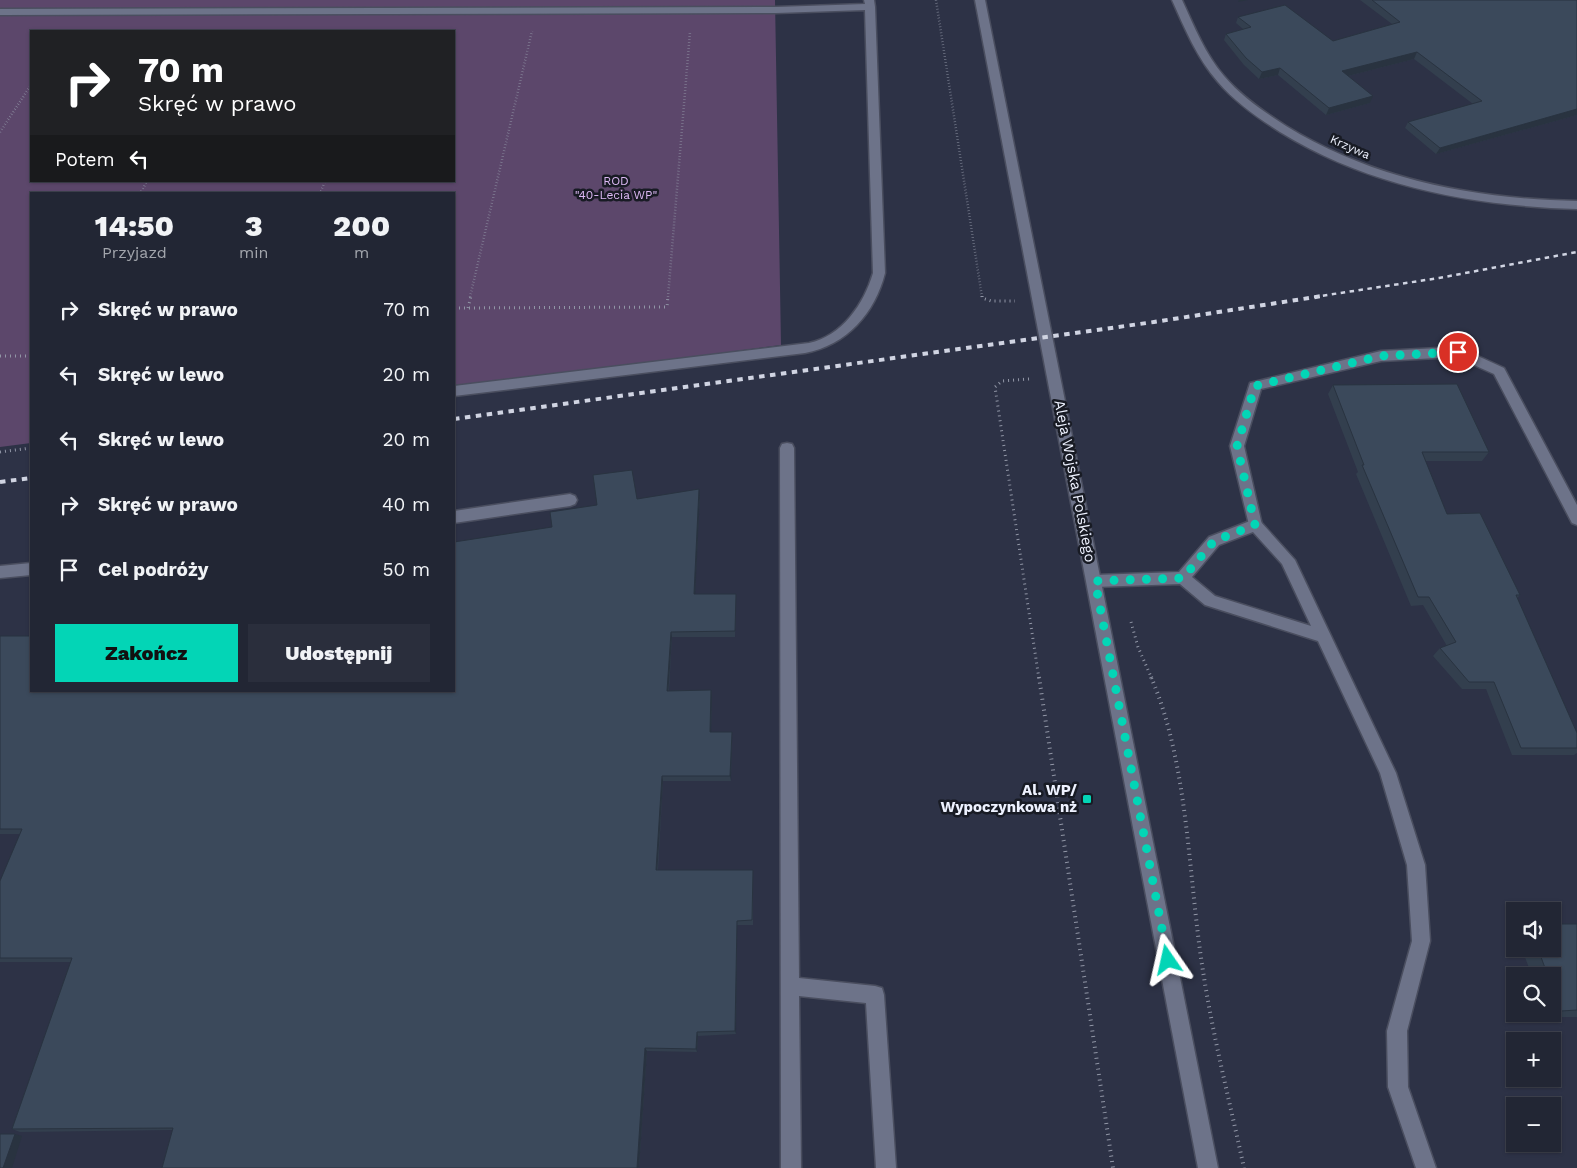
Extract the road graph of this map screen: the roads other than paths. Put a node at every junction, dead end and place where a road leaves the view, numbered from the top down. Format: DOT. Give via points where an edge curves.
graph roads {
  1 [pos="980,0"];
  2 [pos="1177,0"];
  3 [pos="869,4"];
  4 [pos="0,12"];
  5 [pos="1577,205"];
  6 [pos="455,391"];
  7 [pos="787,448"];
  8 [pos="570,500"];
  9 [pos="455,517"];
  10 [pos="1577,519"];
  11 [pos="1255,525"];
  12 [pos="30,569"];
  13 [pos="0,572"];
  14 [pos="1183,578"];
  15 [pos="1095,581"];
  16 [pos="1324,636"];
  17 [pos="790,986"];
  18 [pos="791,1168"];
  19 [pos="886,1168"];
  20 [pos="1208,1168"];
  21 [pos="1426,1168"];
  1 -- 15 [label="main road, Aleja Wojska Polskiego"];
  2 -- 5 [label="main road, Krzywa" via="1210,65 1229,87 1295,136 1377,174 1426,187 1520,204"];
  3 -- 4 [label="main road" via="692,10"];
  3 -- 6 [label="main road" via="879,273 876,290 840,335 818,346 792,350"];
  7 -- 17 [label="main road"];
  8 -- 9 [label="main road"];
  10 -- 11 [label="main road" via="1499,371 1458,352 1381,356 1255,386 1237,446"];
  11 -- 14 [label="main road" via="1214,541"];
  11 -- 16 [label="main road" via="1288,560"];
  12 -- 13 [label="main road"];
  14 -- 15 [label="main road"];
  14 -- 16 [label="main road" via="1210,601"];
  15 -- 20 [label="main road, Aleja Wojska Polskiego"];
  16 -- 21 [label="main road" via="1388,772 1416,865 1421,941 1397,1031 1398,1087"];
  17 -- 18 [label="main road"];
  17 -- 19 [label="main road" via="875,995"];
}
